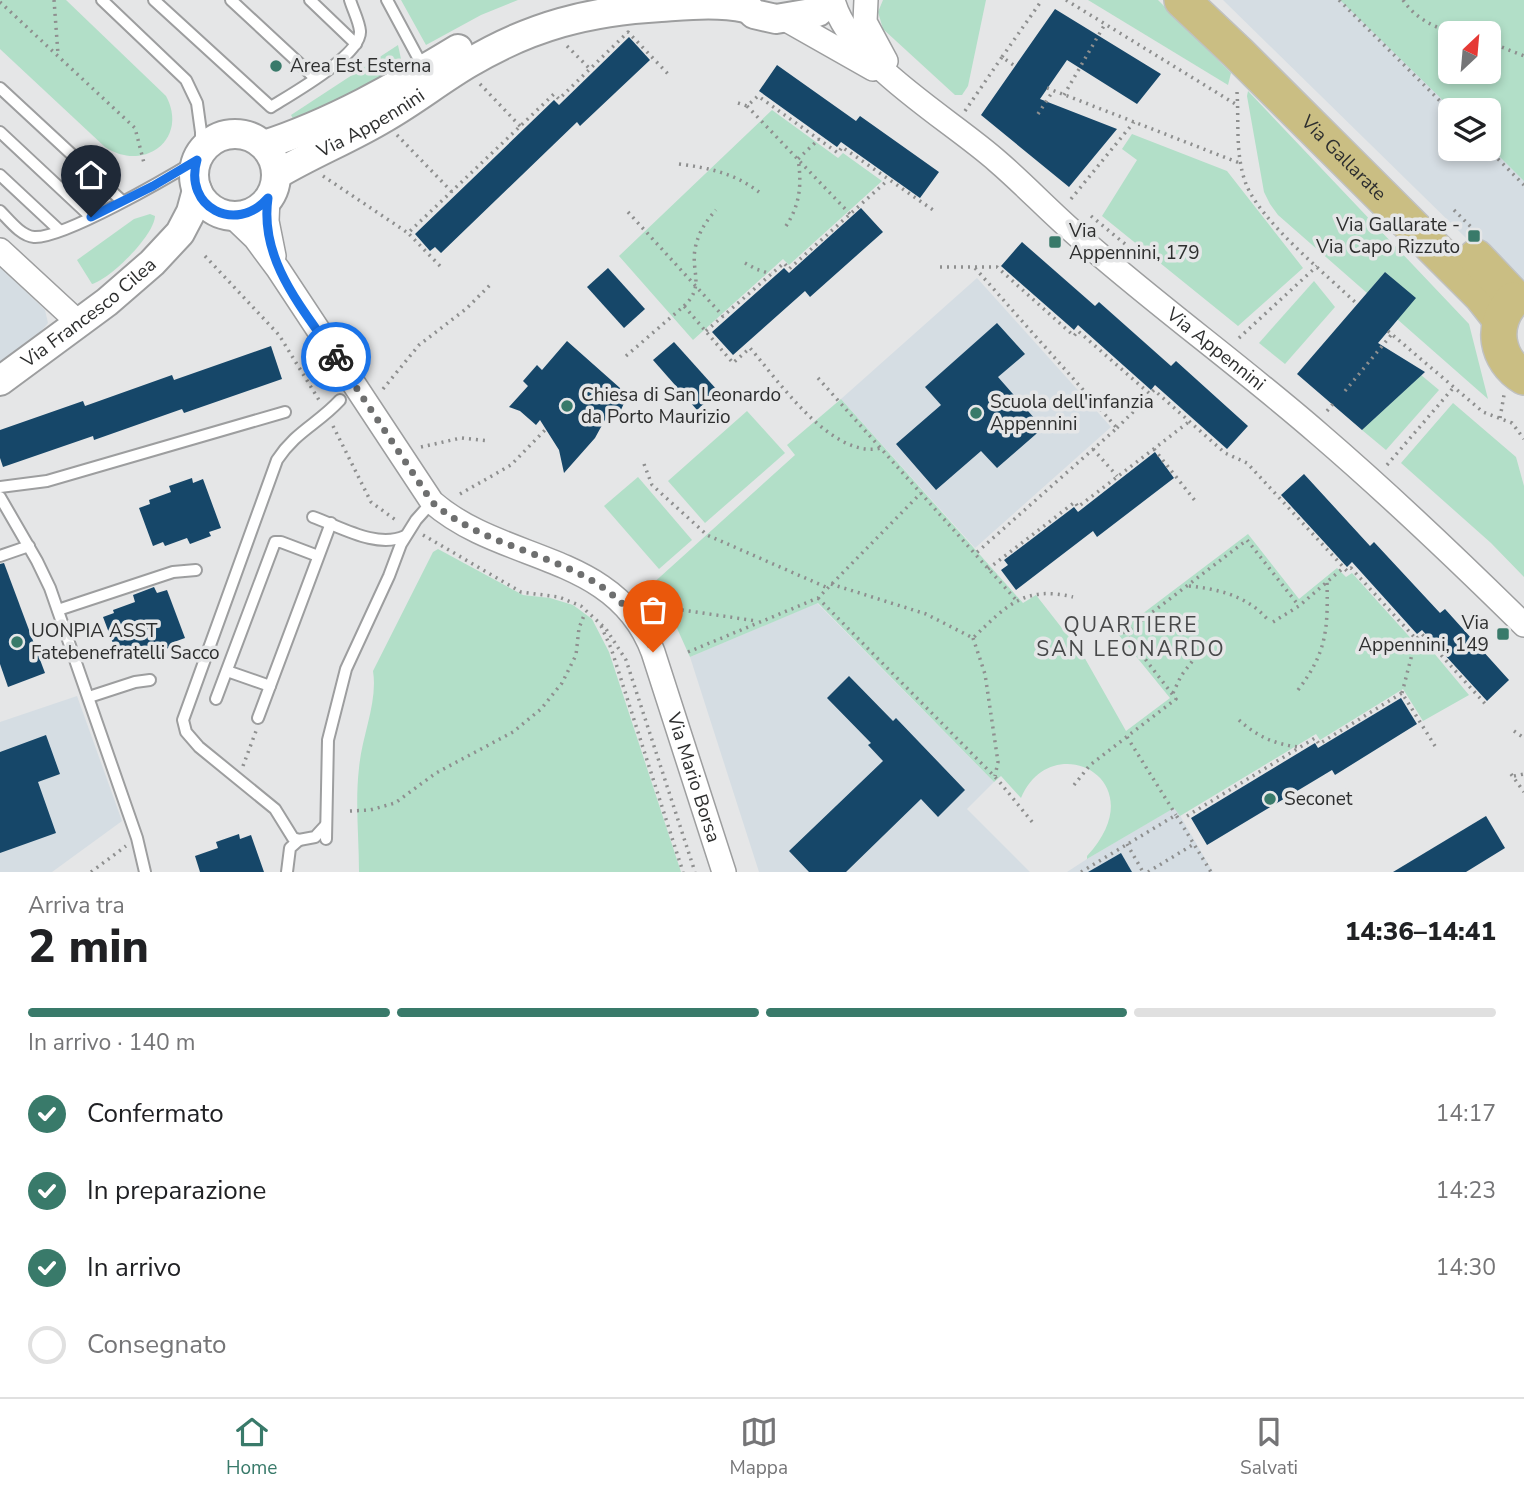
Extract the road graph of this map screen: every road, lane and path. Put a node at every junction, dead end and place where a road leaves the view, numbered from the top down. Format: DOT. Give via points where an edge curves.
graph roads {
  1 [pos="54,0"];
  2 [pos="102,0"];
  3 [pos="154,0"];
  4 [pos="231,0"];
  5 [pos="310,0"];
  6 [pos="350,0"];
  7 [pos="387,0"];
  8 [pos="570,0"];
  9 [pos="831,0"];
  10 [pos="866,0"];
  11 [pos="1042,0"];
  12 [pos="1066,0"];
  13 [pos="1182,0"];
  14 [pos="1216,0"];
  15 [pos="1339,0"];
  16 [pos="1403,0"];
  17 [pos="0,2"];
  18 [pos="743,4"];
  19 [pos="783,18"];
  20 [pos="1105,24"];
  21 [pos="1438,28"];
  22 [pos="563,42"];
  23 [pos="356,44"];
  24 [pos="1502,47"];
  25 [pos="1238,53"];
  26 [pos="58,56"];
  27 [pos="1524,56"];
  28 [pos="1002,57"];
  29 [pos="1016,66"];
  30 [pos="590,69"];
  31 [pos="424,70"];
  32 [pos="670,76"];
  33 [pos="315,78"];
  34 [pos="898,82"];
  35 [pos="479,83"];
  36 [pos="0,88"];
  37 [pos="1047,88"];
  38 [pos="1054,91"];
  39 [pos="1064,95"];
  40 [pos="1438,99"];
  41 [pos="738,103"];
  42 [pos="1238,105"];
  43 [pos="747,106"];
  44 [pos="965,111"];
  45 [pos="1038,114"];
  46 [pos="1133,122"];
  47 [pos="520,126"];
  48 [pos="391,128"];
  49 [pos="0,131"];
  50 [pos="819,139"];
  51 [pos="264,145"];
  52 [pos="199,155"];
  53 [pos="798,159"];
  54 [pos="1500,161"];
  55 [pos="144,163"];
  56 [pos="679,164"];
  57 [pos="1242,164"];
  58 [pos="322,174"];
  59 [pos="0,175"];
  60 [pos="888,180"];
  61 [pos="1524,185"];
  62 [pos="272,186"];
  63 [pos="197,190"];
  64 [pos="759,191"];
  65 [pos="452,192"];
  66 [pos="1071,199"];
  67 [pos="122,201"];
  68 [pos="716,210"];
  69 [pos="1454,210"];
  70 [pos="0,211"];
  71 [pos="628,212"];
  72 [pos="936,212"];
  73 [pos="850,214"];
  74 [pos="230,215"];
  75 [pos="1091,216"];
  76 [pos="91,217"];
  77 [pos="786,226"];
  78 [pos="59,230"];
  79 [pos="408,233"];
  80 [pos="1480,236"];
  81 [pos="173,242"];
  82 [pos="0,250"];
  83 [pos="1136,253"];
  84 [pos="205,256"];
  85 [pos="745,263"];
  86 [pos="440,266"];
  87 [pos="1317,266"];
  88 [pos="940,267"];
  89 [pos="975,268"];
  90 [pos="278,269"];
  91 [pos="771,274"];
  92 [pos="492,283"];
  93 [pos="696,286"];
  94 [pos="1513,303"];
  95 [pos="1357,304"];
  96 [pos="684,306"];
  97 [pos="723,316"];
  98 [pos="79,323"];
  99 [pos="706,331"];
  100 [pos="1239,338"];
  101 [pos="626,356"];
  102 [pos="818,378"];
  103 [pos="0,381"];
  104 [pos="1514,385"];
  105 [pos="1454,387"];
  106 [pos="382,391"];
  107 [pos="1345,391"];
  108 [pos="1150,394"];
  109 [pos="340,400"];
  110 [pos="1333,404"];
  111 [pos="322,406"];
  112 [pos="1327,411"];
  113 [pos="285,412"];
  114 [pos="1500,418"];
  115 [pos="330,419"];
  116 [pos="1190,421"];
  117 [pos="1117,428"];
  118 [pos="546,429"];
  119 [pos="1524,439"];
  120 [pos="489,442"];
  121 [pos="419,447"];
  122 [pos="881,448"];
  123 [pos="1093,449"];
  124 [pos="1154,449"];
  125 [pos="644,464"];
  126 [pos="1387,465"];
  127 [pos="1118,477"];
  128 [pos="0,486"];
  129 [pos="921,493"];
  130 [pos="460,494"];
  131 [pos="0,497"];
  132 [pos="432,502"];
  133 [pos="1196,502"];
  134 [pos="313,517"];
  135 [pos="331,523"];
  136 [pos="402,523"];
  137 [pos="422,534"];
  138 [pos="405,536"];
  139 [pos="29,546"];
  140 [pos="975,554"];
  141 [pos="0,556"];
  142 [pos="318,556"];
  143 [pos="988,569"];
  144 [pos="1342,569"];
  145 [pos="196,570"];
  146 [pos="1327,582"];
  147 [pos="830,586"];
  148 [pos="1187,586"];
  149 [pos="1073,597"];
  150 [pos="818,598"];
  151 [pos="1017,601"];
  152 [pos="1299,606"];
  153 [pos="661,607"];
  154 [pos="58,610"];
  155 [pos="585,613"];
  156 [pos="596,618"];
  157 [pos="1268,620"];
  158 [pos="759,621"];
  159 [pos="1273,622"];
  160 [pos="1524,625"];
  161 [pos="973,638"];
  162 [pos="1416,639"];
  163 [pos="1200,651"];
  164 [pos="688,652"];
  165 [pos="227,671"];
  166 [pos="150,680"];
  167 [pos="270,686"];
  168 [pos="1298,690"];
  169 [pos="1172,694"];
  170 [pos="1402,694"];
  171 [pos="89,697"];
  172 [pos="216,699"];
  173 [pos="1488,707"];
  174 [pos="258,718"];
  175 [pos="1239,720"];
  176 [pos="1514,731"];
  177 [pos="1127,737"];
  178 [pos="1524,738"];
  179 [pos="1434,746"];
  180 [pos="1301,747"];
  181 [pos="1524,774"];
  182 [pos="995,776"];
  183 [pos="238,778"];
  184 [pos="1074,785"];
  185 [pos="1524,792"];
  186 [pos="350,811"];
  187 [pos="1176,815"];
  188 [pos="1187,816"];
  189 [pos="1032,822"];
  190 [pos="326,825"];
  191 [pos="137,838"];
  192 [pos="326,839"];
  193 [pos="299,840"];
  194 [pos="1127,844"];
  195 [pos="1194,844"];
  196 [pos="91,872"];
  197 [pos="145,872"];
  198 [pos="286,872"];
  199 [pos="683,872"];
  200 [pos="695,872"];
  201 [pos="724,872"];
  202 [pos="1081,872"];
  203 [pos="1145,872"];
  204 [pos="1211,872"];
  1 -- 26 [label="path"];
  2 -- 52 [label="lane" via="186,80 197,103"];
  3 -- 33 [label="lane" via="271,107"];
  4 -- 33 [label="lane"];
  5 -- 23 [label="lane"];
  6 -- 23 [label="lane" via="360,33"];
  7 -- 31 [label="lane"];
  8 -- 31 [label="street, Via Appennini" via="495,28"];
  9 -- 19 [label="street, Via Appennini" via="818,12"];
  9 -- 34 [label="street, Via Appennini" via="853,39"];
  10 -- 34 [label="street, Via Appennini" via="868,29"];
  11 -- 28 [label="path"];
  12 -- 20 [label="path"];
  13 -- 25 [label="main road, Via Gallarate"];
  14 -- 94 [label="main road, Via Gallarate"];
  15 -- 40 [label="path"];
  16 -- 21 [label="path"];
  17 -- 26 [label="path"];
  18 -- 19 [label="street, Via Appennini" via="764,18"];
  18 -- 62 [label="street, Via Appennini" via="646,8 547,25 468,63"];
  19 -- 34 [label="street, Via Appennini"];
  20 -- 39 [label="path"];
  20 -- 42 [label="path"];
  22 -- 30 [label="path"];
  23 -- 33 [label="lane"];
  24 -- 27 [label="path"];
  25 -- 42 [label="path"];
  25 -- 94 [label="main road, Via Gallarate" via="1481,295"];
  26 -- 55 [label="path" via="135,128"];
  28 -- 29 [label="path"];
  28 -- 44 [label="path"];
  30 -- 32 [label="path" via="628,32"];
  30 -- 47 [label="path" via="559,99 554,94"];
  31 -- 51 [label="street, Via Appennini" via="295,135"];
  34 -- 160 [label="street, Via Appennini" via="996,159 1079,236 1319,433"];
  35 -- 47 [label="path"];
  36 -- 67 [label="lane"];
  37 -- 38 [label="path"];
  38 -- 39 [label="path"];
  38 -- 45 [label="path"];
  39 -- 46 [label="path"];
  41 -- 43 [label="path"];
  42 -- 57 [label="path"];
  43 -- 50 [label="path" via="758,96"];
  43 -- 53 [label="path"];
  46 -- 57 [label="path"];
  46 -- 66 [label="path"];
  47 -- 65 [label="path"];
  48 -- 65 [label="path"];
  49 -- 76 [label="lane"];
  50 -- 53 [label="path"];
  50 -- 60 [label="path" via="838,153 842,147"];
  51 -- 52 [label="street" via="251,137 220,136"];
  51 -- 62 [label="street" via="272,158"];
  52 -- 63 [label="street" via="194,176"];
  52 -- 67 [label="lane"];
  53 -- 73 [label="path"];
  53 -- 77 [label="path" via="799,199"];
  54 -- 61 [label="path"];
  56 -- 64 [label="path" via="719,170"];
  57 -- 87 [label="path" via="1255,202"];
  58 -- 79 [label="path"];
  59 -- 78 [label="lane"];
  60 -- 72 [label="path"];
  60 -- 73 [label="path"];
  62 -- 74 [label="street" via="255,210"];
  62 -- 90 [label="street, Via Mario Borsa" via="268,232"];
  63 -- 74 [label="street" via="207,205"];
  63 -- 81 [label="street, Via Francesco Cilea" via="191,212"];
  65 -- 79 [label="path"];
  67 -- 76 [label="lane"];
  68 -- 93 [label="path" via="702,229 695,250"];
  69 -- 80 [label="path"];
  70 -- 78 [label="lane" via="27,235 39,237"];
  71 -- 93 [label="path"];
  73 -- 91 [label="path" via="789,268 783,263"];
  74 -- 81 [label="street, Via Francesco Cilea"];
  74 -- 90 [label="street, Via Mario Borsa"];
  75 -- 83 [label="path"];
  76 -- 78 [label="lane"];
  79 -- 86 [label="path"];
  81 -- 98 [label="street, Via Francesco Cilea" via="130,284"];
  82 -- 98 [label="street"];
  84 -- 111 [label="path" via="279,335"];
  85 -- 91 [label="path"];
  87 -- 95 [label="path"];
  87 -- 100 [label="path"];
  88 -- 89 [label="path"];
  89 -- 108 [label="path" via="997,267 1074,336 1078,331"];
  89 -- 117 [label="path"];
  90 -- 132 [label="street, Via Mario Borsa"];
  91 -- 97 [label="path"];
  92 -- 106 [label="path" via="419,345"];
  93 -- 96 [label="path"];
  93 -- 97 [label="path"];
  94 -- 104 [label="main road" via="1498,338 1503,356 1515,371"];
  96 -- 99 [label="path"];
  96 -- 101 [label="path"];
  97 -- 99 [label="path"];
  98 -- 103 [label="street, Via Francesco Cilea"];
  99 -- 122 [label="path" via="733,363 750,348 829,434 863,449"];
  102 -- 122 [label="path"];
  104 -- 114 [label="path"];
  105 -- 107 [label="path" via="1390,332"];
  105 -- 114 [label="path" via="1483,412"];
  105 -- 126 [label="path"];
  108 -- 116 [label="path" via="1154,390"];
  108 -- 117 [label="path"];
  109 -- 183 [label="lane" via="299,433 277,460 183,720 199,747"];
  110 -- 112 [label="path"];
  113 -- 128 [label="lane" via="47,481"];
  114 -- 119 [label="path" via="1512,422"];
  115 -- 136 [label="path" via="371,502"];
  116 -- 124 [label="path"];
  116 -- 162 [label="path" via="1225,453 1247,463"];
  117 -- 123 [label="path"];
  118 -- 130 [label="path" via="511,465"];
  120 -- 121 [label="path" via="461,438"];
  122 -- 129 [label="path"];
  123 -- 127 [label="path"];
  123 -- 140 [label="path"];
  124 -- 127 [label="path"];
  124 -- 133 [label="path"];
  125 -- 147 [label="path" via="652,485 707,535"];
  127 -- 143 [label="path" via="1078,507 1075,502"];
  129 -- 140 [label="path"];
  129 -- 147 [label="path"];
  131 -- 139 [label="lane"];
  132 -- 138 [label="lane"];
  132 -- 201 [label="street, Via Mario Borsa" via="492,539 587,577 634,615 653,652"];
  134 -- 135 [label="lane"];
  135 -- 138 [label="lane" via="381,540"];
  135 -- 142 [label="lane"];
  137 -- 156 [label="path" via="521,592 568,599"];
  138 -- 190 [label="lane" via="339,691 328,740"];
  139 -- 141 [label="lane"];
  139 -- 154 [label="lane"];
  140 -- 143 [label="path"];
  142 -- 165 [label="lane" via="275,542"];
  142 -- 167 [label="lane"];
  143 -- 151 [label="path"];
  144 -- 146 [label="path"];
  145 -- 154 [label="lane" via="173,572"];
  146 -- 152 [label="path"];
  146 -- 168 [label="path" via="1321,655"];
  147 -- 150 [label="path"];
  147 -- 161 [label="path" via="926,614"];
  148 -- 152 [label="path" via="1247,540"];
  148 -- 157 [label="path" via="1232,595"];
  148 -- 169 [label="path" via="1125,633"];
  149 -- 151 [label="path" via="1048,592"];
  150 -- 158 [label="path"];
  150 -- 182 [label="path"];
  151 -- 161 [label="path"];
  152 -- 159 [label="path"];
  153 -- 158 [label="path"];
  154 -- 171 [label="lane"];
  155 -- 186 [label="path" via="576,655 541,709 513,732 436,773 395,803"];
  156 -- 199 [label="path" via="611,648"];
  156 -- 200 [label="path" via="626,660"];
  158 -- 164 [label="path"];
  161 -- 182 [label="path" via="985,674 998,762"];
  162 -- 170 [label="path"];
  162 -- 173 [label="path" via="1422,634"];
  163 -- 169 [label="path"];
  165 -- 167 [label="lane"];
  165 -- 172 [label="lane"];
  166 -- 171 [label="lane"];
  167 -- 174 [label="lane"];
  169 -- 177 [label="path" via="1176,699"];
  170 -- 179 [label="path"];
  170 -- 180 [label="path" via="1319,744 1315,738"];
  171 -- 191 [label="lane"];
  174 -- 183 [label="path"];
  175 -- 180 [label="path" via="1264,738"];
  176 -- 178 [label="path"];
  177 -- 184 [label="path" via="1090,765"];
  177 -- 187 [label="path"];
  180 -- 188 [label="path"];
  181 -- 185 [label="path" via="1513,775"];
  182 -- 189 [label="path"];
  183 -- 193 [label="lane" via="275,809 290,835"];
  187 -- 194 [label="path"];
  187 -- 195 [label="path"];
  190 -- 192 [label="lane"];
  190 -- 193 [label="lane" via="315,837"];
  191 -- 196 [label="path"];
  191 -- 197 [label="lane"];
  193 -- 198 [label="lane" via="290,848"];
  194 -- 202 [label="path"];
  194 -- 203 [label="path"];
  195 -- 203 [label="path"];
  195 -- 204 [label="path"];
}
